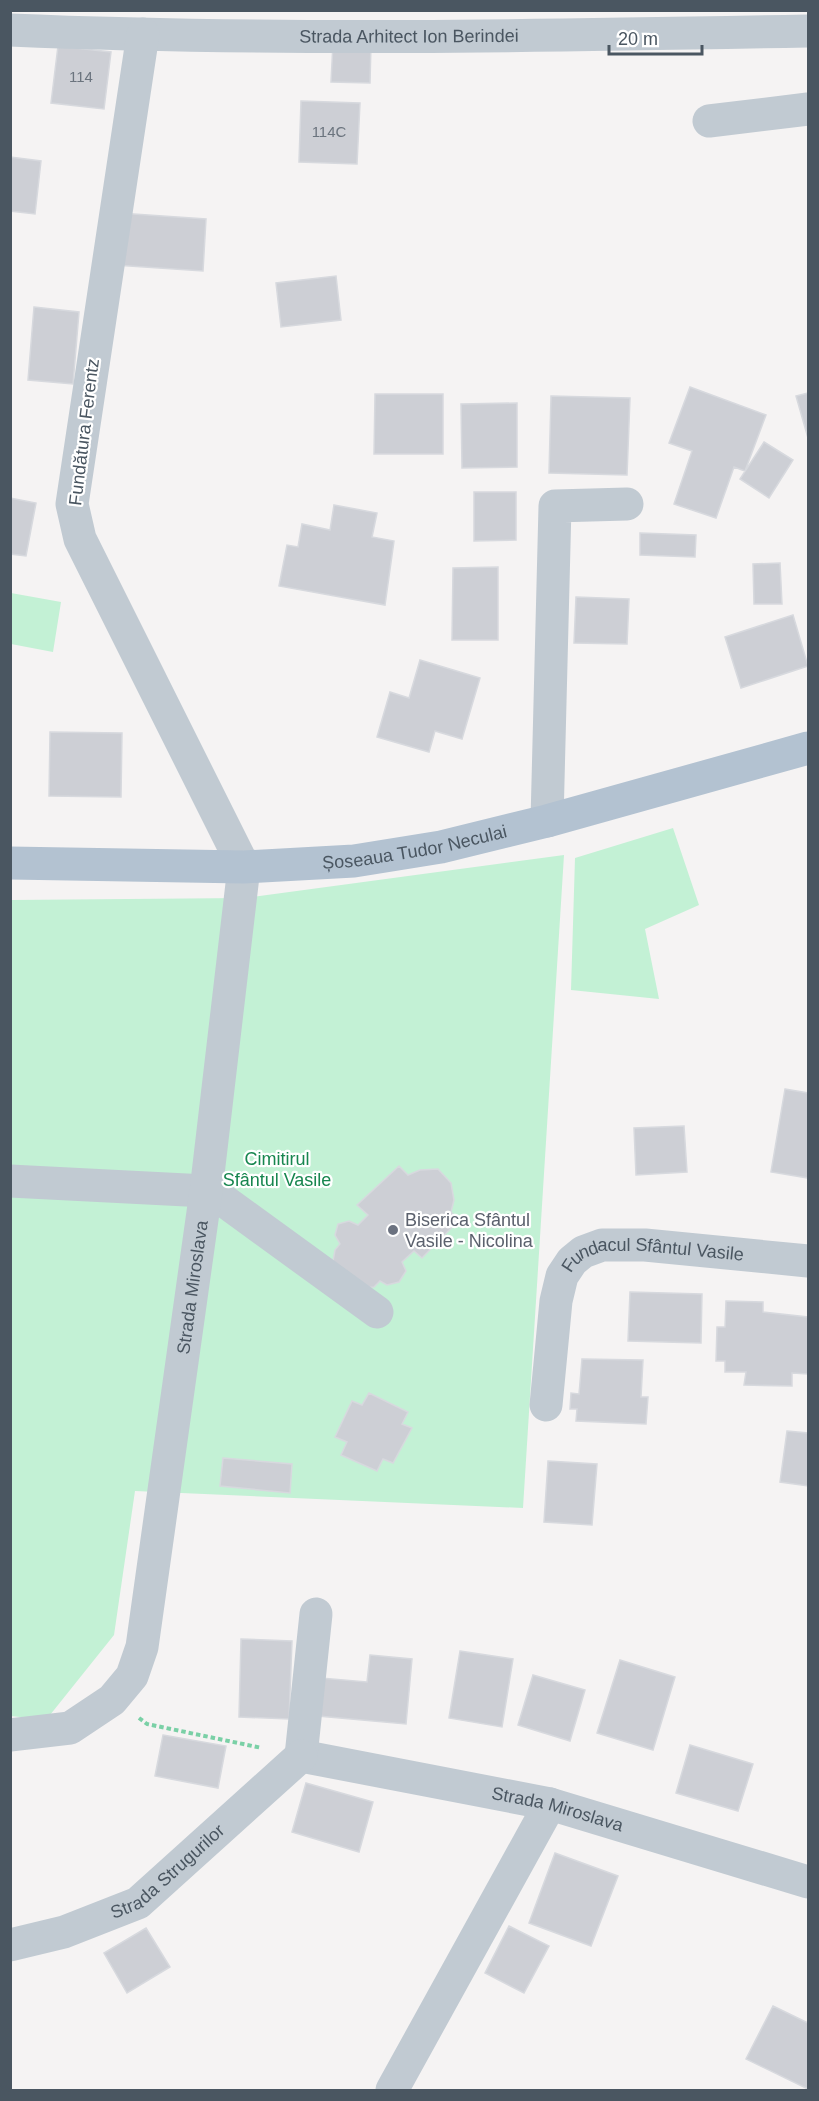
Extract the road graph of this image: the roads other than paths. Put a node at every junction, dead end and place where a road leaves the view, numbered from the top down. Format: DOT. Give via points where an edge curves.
graph roads {
  1 [pos="10,30"];
  2 [pos="808,31"];
  3 [pos="143,34"];
  4 [pos="808,109"];
  5 [pos="709,121"];
  6 [pos="627,504"];
  7 [pos="808,748"];
  8 [pos="547,821"];
  9 [pos="10,863"];
  10 [pos="244,867"];
  11 [pos="10,1181"];
  12 [pos="206,1191"];
  13 [pos="808,1261"];
  14 [pos="377,1312"];
  15 [pos="546,1406"];
  16 [pos="316,1614"];
  17 [pos="10,1735"];
  18 [pos="301,1756"];
  19 [pos="550,1804"];
  20 [pos="808,1882"];
  21 [pos="10,1945"];
  22 [pos="392,2091"];
  1 -- 3 [label="street, Strada Arhitect Ion Berindei"];
  2 -- 3 [label="street, Strada Arhitect Ion Berindei" via="405,36"];
  3 -- 10 [label="street, Fundătura Ferentz" via="72,504 80,539"];
  4 -- 5 [label="street"];
  6 -- 8 [label="street" via="555,506"];
  7 -- 8 [label="main road, Șoseaua Tudor Neculai"];
  8 -- 10 [label="main road, Șoseaua Tudor Neculai" via="441,847 354,861"];
  9 -- 10 [label="main road, Șoseaua Tudor Neculai"];
  10 -- 12 [label="street, Strada Miroslava"];
  11 -- 12 [label="street"];
  12 -- 14 [label="street"];
  12 -- 17 [label="street, Strada Miroslava" via="142,1647 132,1676 112,1700 69,1728"];
  13 -- 15 [label="street, Fundacul Sfântul Vasile" via="645,1245 602,1245 583,1252 562,1276"];
  16 -- 18 [label="street"];
  18 -- 19 [label="street, Strada Miroslava"];
  18 -- 21 [label="street, Strada Strugurilor" via="138,1903 64,1932"];
  19 -- 20 [label="street, Strada Miroslava"];
  19 -- 22 [label="street"];
}
